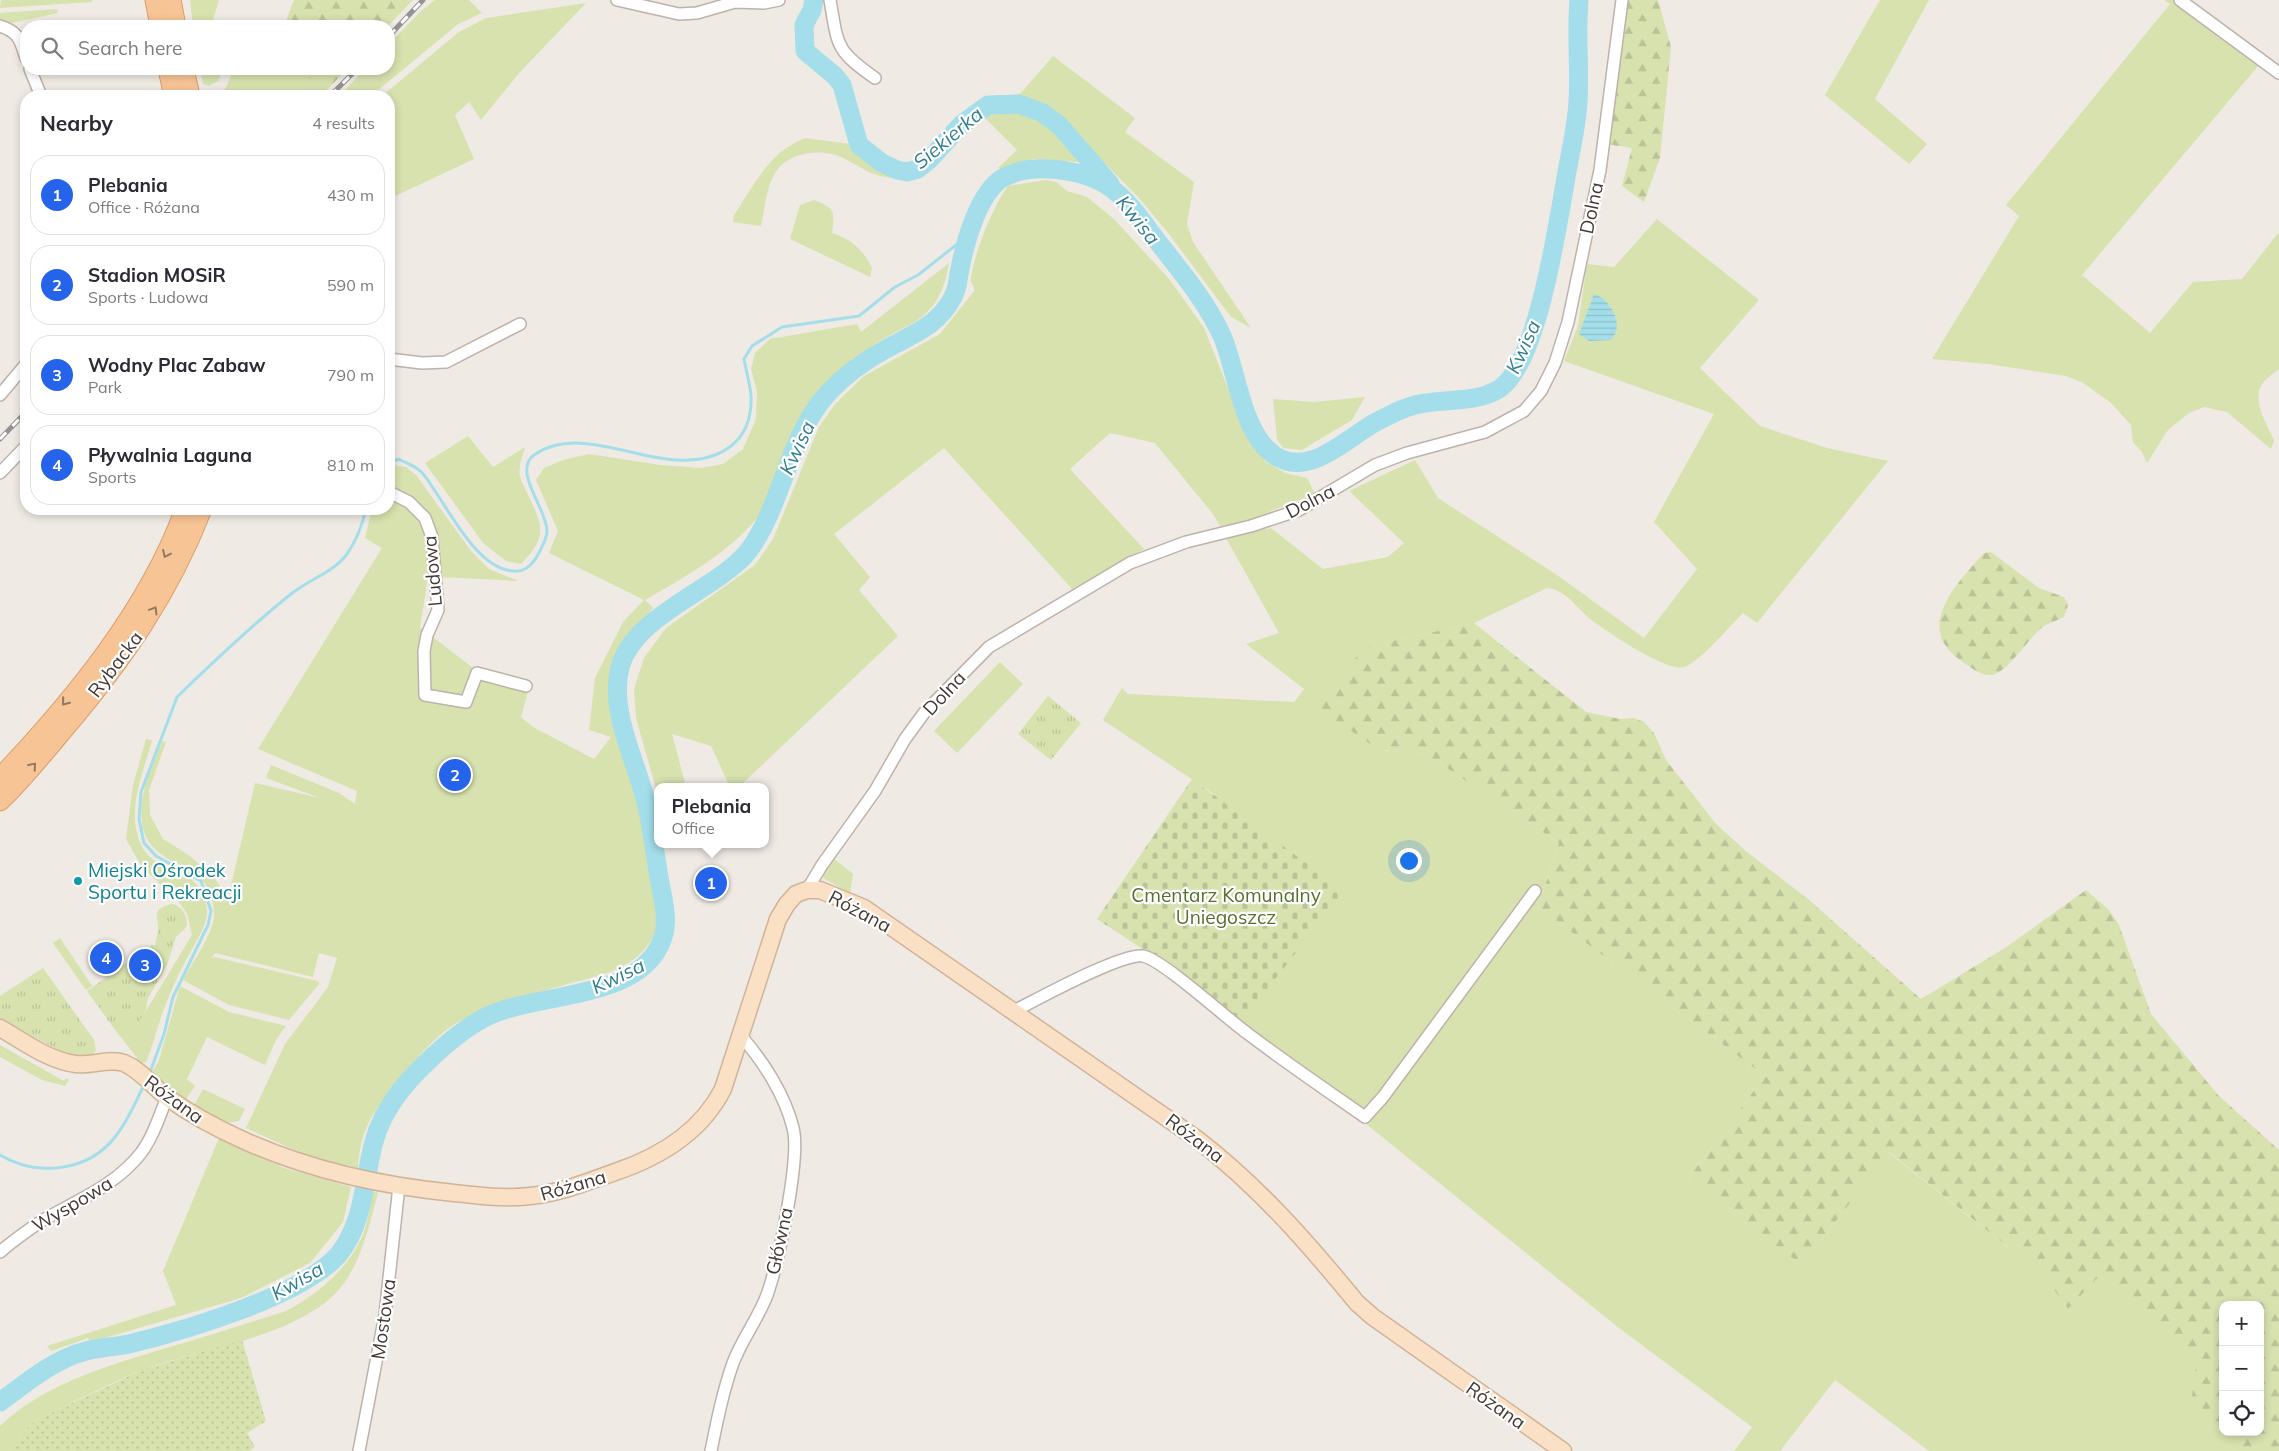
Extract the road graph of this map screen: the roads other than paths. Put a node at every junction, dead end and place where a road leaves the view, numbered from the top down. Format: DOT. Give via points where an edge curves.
graph roads {
  1 [pos="155,0"];
  2 [pos="171,0"];
  3 [pos="617,0"];
  4 [pos="779,0"];
  5 [pos="830,0"];
  6 [pos="1622,0"];
  7 [pos="2180,0"];
  8 [pos="159,20"];
  9 [pos="175,20"];
  10 [pos="0,26"];
  11 [pos="20,42"];
  12 [pos="2279,73"];
  13 [pos="32,75"];
  14 [pos="169,75"];
  15 [pos="185,75"];
  16 [pos="875,78"];
  17 [pos="39,90"];
  18 [pos="173,90"];
  19 [pos="189,90"];
  20 [pos="520,324"];
  21 [pos="395,361"];
  22 [pos="20,371"];
  23 [pos="0,395"];
  24 [pos="20,452"];
  25 [pos="0,473"];
  26 [pos="395,495"];
  27 [pos="182,515"];
  28 [pos="199,515"];
  29 [pos="526,686"];
  30 [pos="0,778"];
  31 [pos="0,801"];
  32 [pos="807,890"];
  33 [pos="1535,891"];
  34 [pos="1014,1011"];
  35 [pos="0,1028"];
  36 [pos="741,1036"];
  37 [pos="161,1092"];
  38 [pos="392,1185"];
  39 [pos="0,1252"];
  40 [pos="359,1451"];
  41 [pos="711,1451"];
  42 [pos="1563,1451"];
  1 -- 8 [label="main road"];
  2 -- 9 [label="main road"];
  3 -- 4 [label="street" via="679,14 735,2"];
  5 -- 16 [label="street" via="838,45 852,62"];
  6 -- 32 [label="street, Dolna" via="1600,170 1568,322 1555,363 1541,391 1524,411 1485,432 1375,465 1299,510 1186,542 1130,563 989,647 924,713 905,739 876,791 822,864"];
  7 -- 12 [label="street"];
  10 -- 11 [label="street" via="12,30"];
  13 -- 17 [label="street"];
  14 -- 18 [label="main road"];
  15 -- 19 [label="main road"];
  20 -- 21 [label="street" via="446,362"];
  22 -- 23 [label="street"];
  24 -- 25 [label="street"];
  26 -- 29 [label="street, Ludowa" via="409,502 425,518 432,537 438,610 424,651 425,695 466,702 477,673"];
  27 -- 30 [label="main road, Rybacka, one-way" via="157,572 122,630"];
  31 -- 28 [label="main road, Rybacka, one-way" via="87,702 139,634 169,584"];
  32 -- 34 [label="street, Różana" via="828,893 864,908"];
  32 -- 36 [label="street, Różana" via="796,894 778,919"];
  33 -- 34 [label="street" via="1365,1117 1144,956 1107,965"];
  34 -- 42 [label="street, Różana" via="1237,1170 1269,1201 1357,1303 1402,1339"];
  35 -- 37 [label="street, Różana" via="69,1063 120,1062"];
  36 -- 38 [label="street, Różana" via="723,1089 702,1122 668,1148 632,1167 581,1185 525,1197 486,1197"];
  36 -- 41 [label="street, Główna" via="779,1092 793,1126 795,1151 774,1272 734,1362"];
  37 -- 38 [label="street, Różana" via="197,1117 286,1158 341,1175"];
  37 -- 39 [label="street, Wyspowa" via="156,1124 141,1152 119,1175 88,1197 38,1224"];
  38 -- 40 [label="street, Mostowa" via="385,1315"];
}
